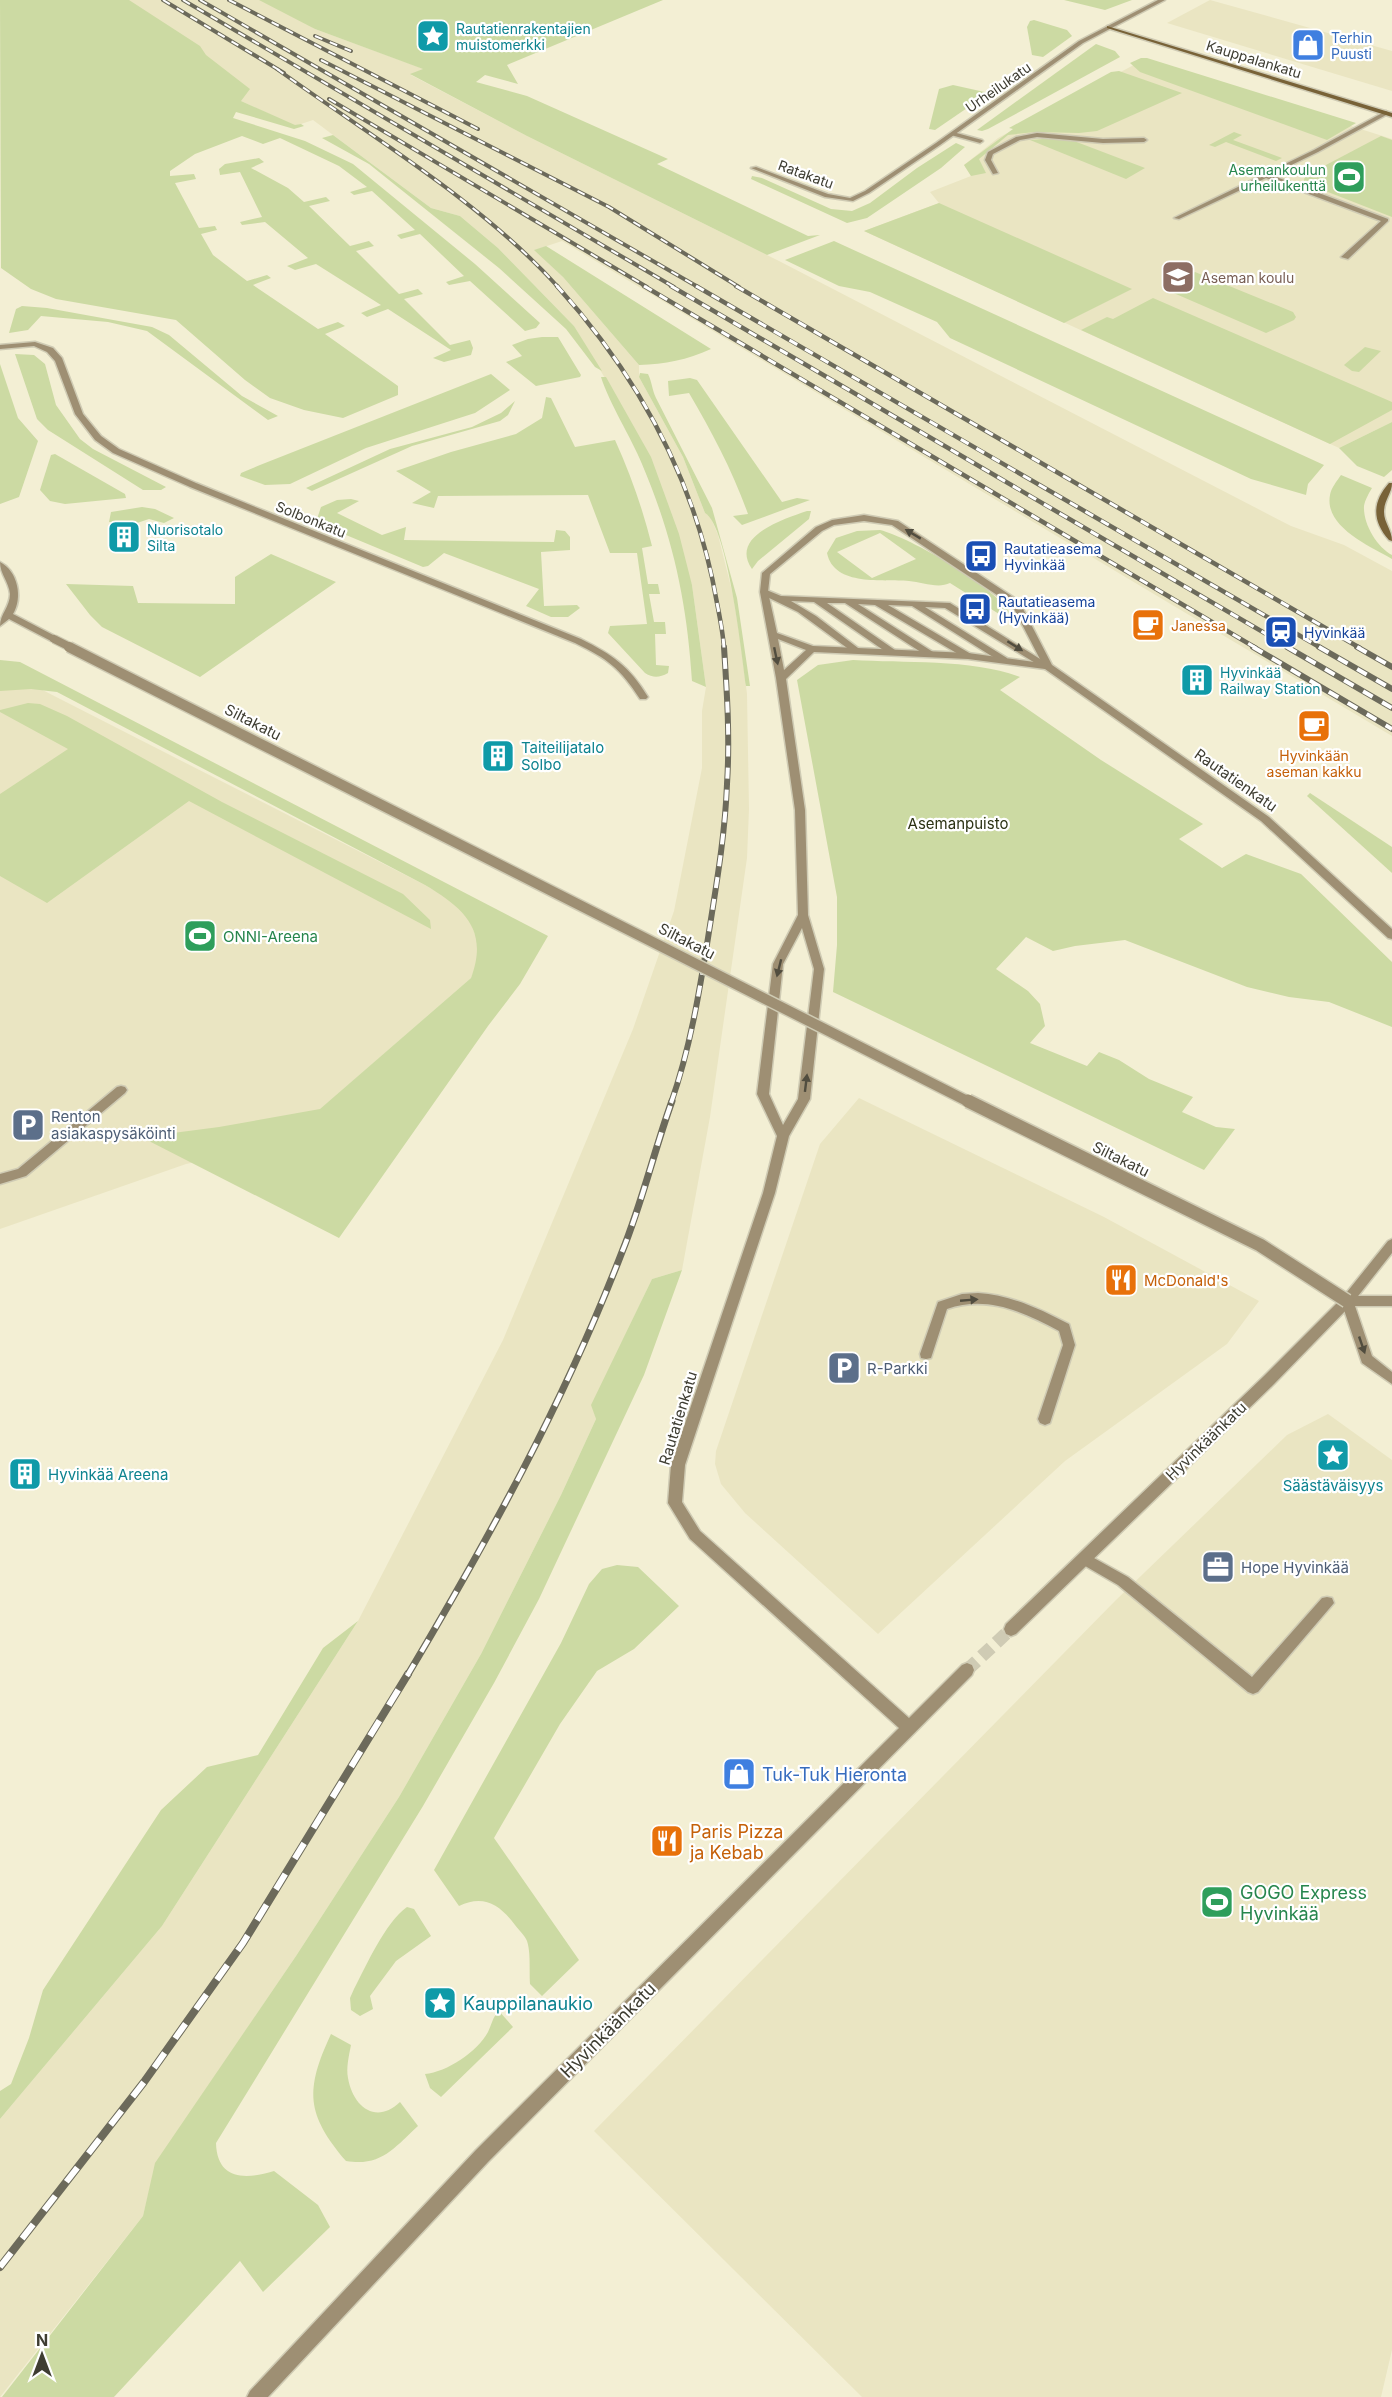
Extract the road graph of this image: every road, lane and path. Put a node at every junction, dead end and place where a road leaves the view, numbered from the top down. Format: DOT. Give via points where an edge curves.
graph roads {
  1 [pos="1162,0"];
  2 [pos="1109,27"];
  3 [pos="1389,114"];
  4 [pos="952,134"];
  5 [pos="1144,140"];
  6 [pos="981,141"];
  7 [pos="754,168"];
  8 [pos="995,173"];
  9 [pos="1267,176"];
  10 [pos="851,200"];
  11 [pos="1177,218"];
  12 [pos="1389,220"];
  13 [pos="1345,257"];
  14 [pos="0,347"];
  15 [pos="1392,485"];
  16 [pos="1392,538"];
  17 [pos="0,565"];
  18 [pos="764,592"];
  19 [pos="782,598"];
  20 [pos="816,600"];
  21 [pos="848,601"];
  22 [pos="877,602"];
  23 [pos="914,604"];
  24 [pos="9,616"];
  25 [pos="0,623"];
  26 [pos="771,634"];
  27 [pos="812,649"];
  28 [pos="857,651"];
  29 [pos="892,652"];
  30 [pos="930,654"];
  31 [pos="968,656"];
  32 [pos="1004,660"];
  33 [pos="1048,667"];
  34 [pos="781,678"];
  35 [pos="643,698"];
  36 [pos="803,915"];
  37 [pos="1392,935"];
  38 [pos="121,1090"];
  39 [pos="783,1136"];
  40 [pos="0,1179"];
  41 [pos="1392,1244"];
  42 [pos="1392,1301"];
  43 [pos="1347,1302"];
  44 [pos="926,1354"];
  45 [pos="1392,1378"];
  46 [pos="1045,1419"];
  47 [pos="1085,1559"];
  48 [pos="1327,1603"];
  49 [pos="1011,1629"];
  50 [pos="967,1670"];
  51 [pos="908,1727"];
  52 [pos="256,2397"];
  1 -- 2 [label="street, Urheilukatu"];
  2 -- 3 [label="main road, Kauppalankatu"];
  2 -- 4 [label="street, Urheilukatu" via="1081,42"];
  3 -- 9 [label="street"];
  4 -- 6 [label="street"];
  4 -- 10 [label="street, Urheilukatu"];
  5 -- 8 [label="street" via="1103,141 1054,135 1018,138 990,153 988,160"];
  7 -- 10 [label="street, Ratakatu" via="827,196"];
  9 -- 11 [label="street"];
  9 -- 12 [label="street"];
  12 -- 13 [label="street"];
  14 -- 35 [label="street, Solbonkatu" via="35,344 50,350 59,360 79,414 98,438 116,451 193,486 578,641 606,655 629,673"];
  15 -- 16 [label="main road" via="1380,498 1379,511 1381,523"];
  17 -- 24 [label="street" via="7,572 15,594"];
  18 -- 19 [label="street"];
  18 -- 26 [label="street, Rautatienkatu"];
  33 -- 18 [label="street, Rautatienkatu, one-way" via="1021,609 1008,595 895,523 864,518 819,529 771,567 764,580"];
  19 -- 20 [label="street"];
  19 -- 28 [label="street"];
  20 -- 21 [label="street"];
  20 -- 29 [label="street"];
  21 -- 22 [label="street"];
  21 -- 30 [label="street"];
  22 -- 23 [label="street"];
  22 -- 31 [label="street"];
  23 -- 32 [label="street"];
  23 -- 33 [label="street, one-way" via="947,605"];
  24 -- 25 [label="street"];
  24 -- 43 [label="street, Siltakatu, bridge" via="930,1083 1260,1245"];
  26 -- 27 [label="street, Rautatienkatu"];
  26 -- 34 [label="street, Rautatienkatu, one-way"];
  27 -- 28 [label="street, Rautatienkatu"];
  27 -- 34 [label="street"];
  28 -- 29 [label="street, Rautatienkatu"];
  29 -- 30 [label="street, Rautatienkatu"];
  30 -- 31 [label="street, Rautatienkatu"];
  31 -- 32 [label="street, Rautatienkatu"];
  32 -- 33 [label="street, Rautatienkatu"];
  33 -- 37 [label="street, Rautatienkatu" via="1265,819"];
  34 -- 36 [label="street, Rautatienkatu" via="800,810"];
  39 -- 36 [label="street, Rautatienkatu, one-way" via="804,1099 819,969"];
  36 -- 39 [label="street, Rautatienkatu, one-way" via="778,964 763,1094"];
  38 -- 40 [label="street" via="22,1173"];
  39 -- 51 [label="street, Rautatienkatu" via="769,1193 678,1465 675,1503 695,1535"];
  41 -- 43 [label="street, Hyvinkäänkatu"];
  42 -- 43 [label="street"];
  43 -- 45 [label="street, one-way" via="1367,1359"];
  43 -- 47 [label="street, Hyvinkäänkatu"];
  44 -- 46 [label="street, one-way" via="942,1306 964,1299 983,1299 1042,1315 1065,1328 1069,1345"];
  47 -- 48 [label="street" via="1123,1581 1253,1687"];
  47 -- 49 [label="street, Hyvinkäänkatu"];
  50 -- 51 [label="street, Hyvinkäänkatu"];
  51 -- 52 [label="street, Hyvinkäänkatu" via="482,2156"];
}
